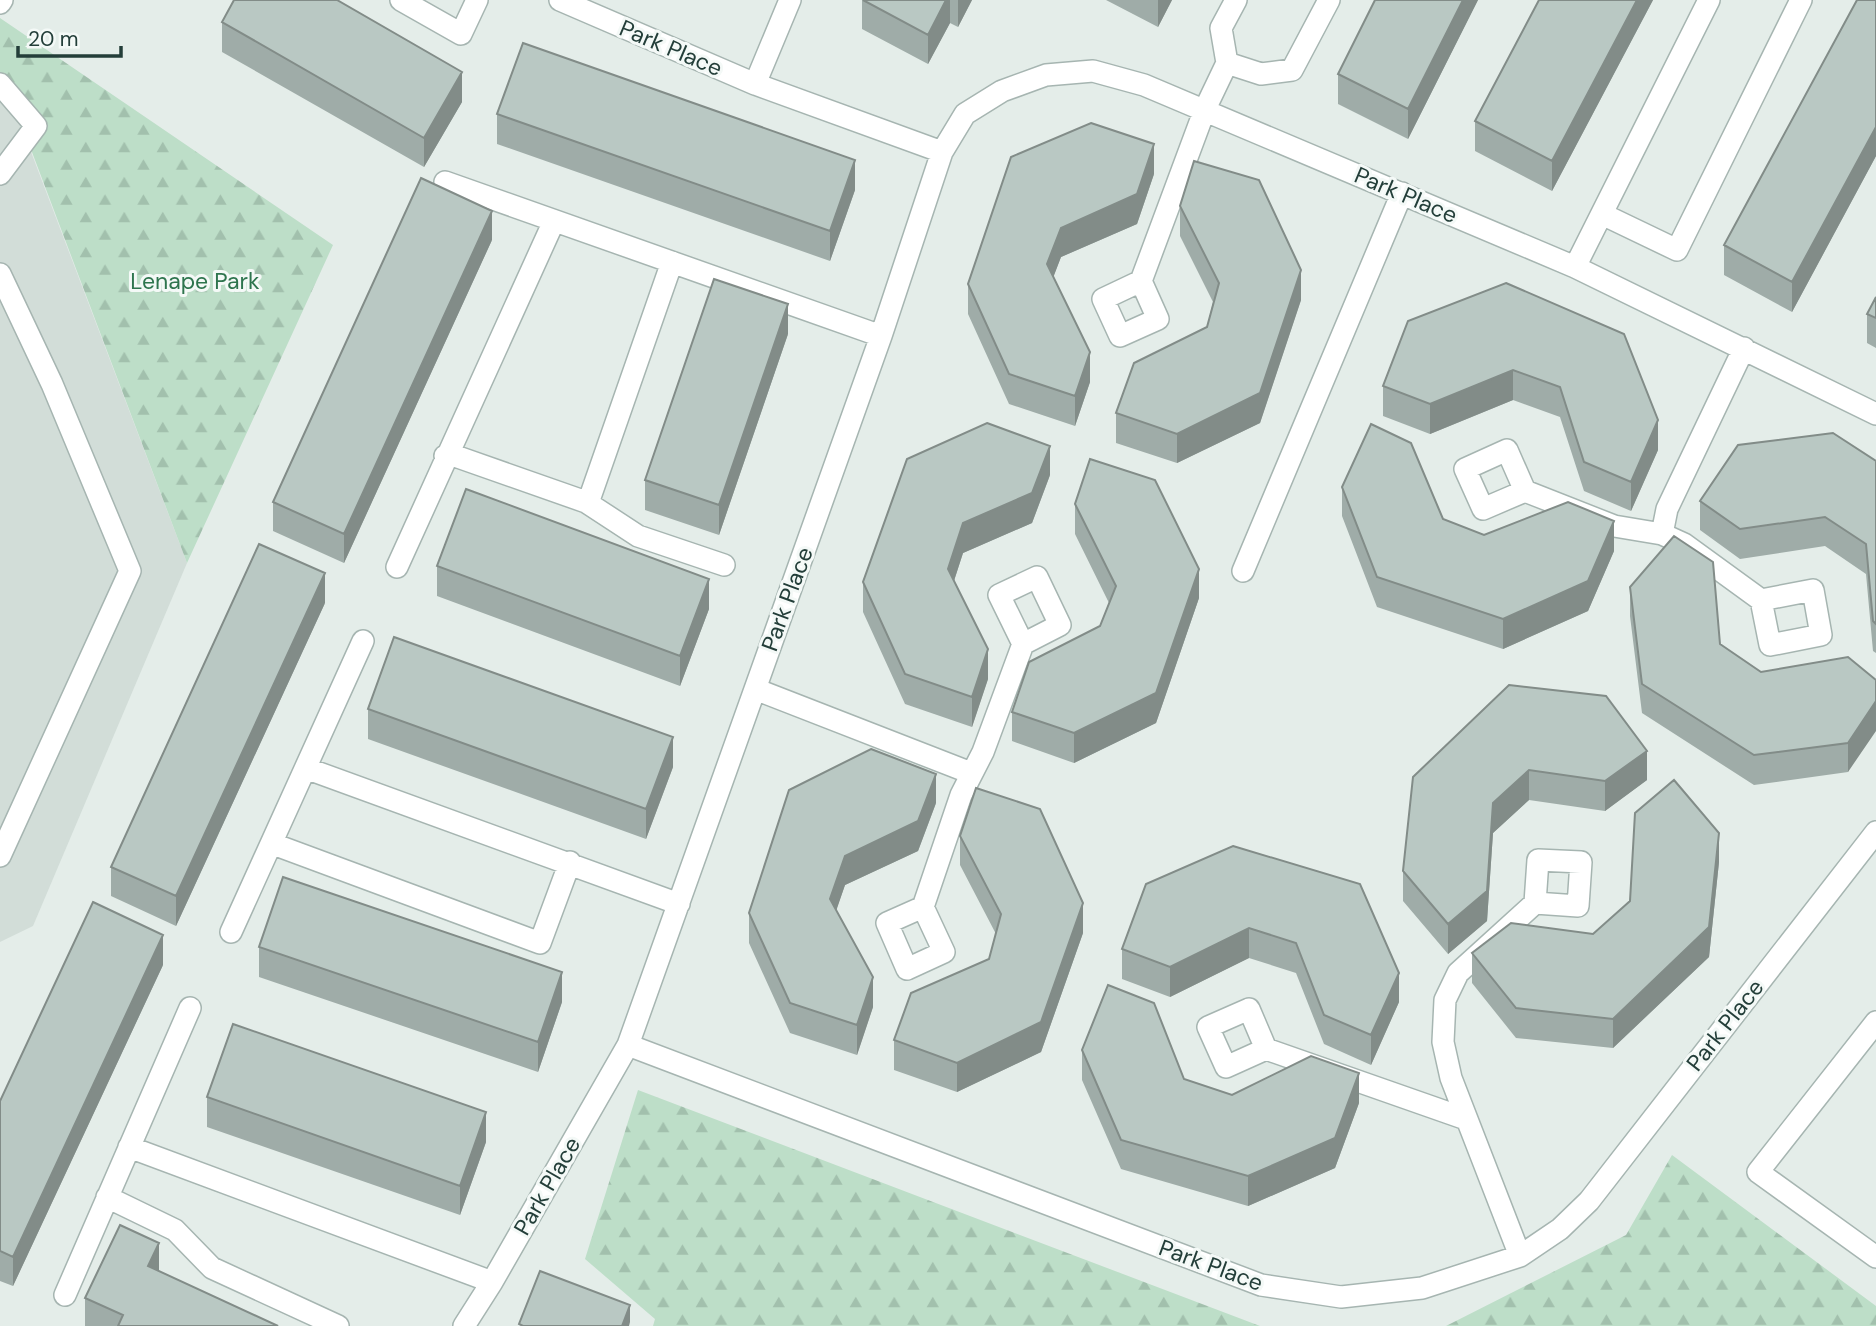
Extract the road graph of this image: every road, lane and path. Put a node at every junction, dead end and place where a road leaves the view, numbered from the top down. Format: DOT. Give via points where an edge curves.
graph roads {
  1 [pos="401,0"];
  2 [pos="477,0"];
  3 [pos="559,0"];
  4 [pos="790,0"];
  5 [pos="1236,0"];
  6 [pos="1329,0"];
  7 [pos="1709,0"];
  8 [pos="1801,0"];
  9 [pos="1227,64"];
  10 [pos="0,84"];
  11 [pos="755,84"];
  12 [pos="1205,109"];
  13 [pos="942,152"];
  14 [pos="0,174"];
  15 [pos="445,182"];
  16 [pos="1402,193"];
  17 [pos="1602,214"];
  18 [pos="554,221"];
  19 [pos="672,262"];
  20 [pos="1575,267"];
  21 [pos="0,274"];
  22 [pos="1141,281"];
  23 [pos="881,336"];
  24 [pos="1744,348"];
  25 [pos="1876,414"];
  26 [pos="445,456"];
  27 [pos="1525,491"];
  28 [pos="589,503"];
  29 [pos="1662,534"];
  30 [pos="724,565"];
  31 [pos="397,567"];
  32 [pos="1243,571"];
  33 [pos="1761,600"];
  34 [pos="363,642"];
  35 [pos="1023,644"];
  36 [pos="755,689"];
  37 [pos="308,769"];
  38 [pos="971,773"];
  39 [pos="1876,832"];
  40 [pos="273,844"];
  41 [pos="0,856"];
  42 [pos="570,862"];
  43 [pos="679,904"];
  44 [pos="1535,904"];
  45 [pos="923,906"];
  46 [pos="232,932"];
  47 [pos="190,1008"];
  48 [pos="1876,1022"];
  49 [pos="628,1045"];
  50 [pos="1266,1049"];
  51 [pos="1466,1119"];
  52 [pos="129,1147"];
  53 [pos="107,1197"];
  54 [pos="1520,1256"];
  55 [pos="1876,1257"];
  56 [pos="492,1282"];
  57 [pos="65,1295"];
  58 [pos="338,1326"];
  59 [pos="464,1326"];
  1 -- 2 [label="street" via="461,34"];
  3 -- 11 [label="street, Park Place"];
  4 -- 11 [label="street"];
  5 -- 9 [label="street" via="1221,28"];
  6 -- 9 [label="street" via="1292,70 1261,74"];
  7 -- 17 [label="street"];
  8 -- 17 [label="street" via="1677,250"];
  9 -- 12 [label="street"];
  10 -- 14 [label="street" via="36,126"];
  11 -- 13 [label="street, Park Place"];
  12 -- 13 [label="street, Park Place" via="1093,71 1045,75 1002,92 965,114"];
  12 -- 16 [label="street, Park Place"];
  12 -- 22 [label="street"];
  13 -- 23 [label="street, Park Place"];
  15 -- 18 [label="street"];
  16 -- 20 [label="street, Park Place"];
  16 -- 32 [label="street"];
  17 -- 20 [label="street"];
  18 -- 19 [label="street"];
  18 -- 26 [label="street"];
  19 -- 23 [label="street"];
  19 -- 28 [label="street"];
  20 -- 24 [label="street, Park Place"];
  21 -- 41 [label="street" via="130,570"];
  23 -- 36 [label="street, Park Place"];
  24 -- 25 [label="street, Park Place"];
  24 -- 29 [label="street" via="1667,509"];
  26 -- 28 [label="street"];
  26 -- 31 [label="street"];
  27 -- 29 [label="street" via="1614,526"];
  28 -- 30 [label="street" via="638,536"];
  29 -- 33 [label="street" via="1684,544"];
  34 -- 37 [label="street"];
  35 -- 38 [label="street"];
  36 -- 38 [label="street"];
  36 -- 43 [label="street, Park Place"];
  37 -- 40 [label="street"];
  37 -- 42 [label="street"];
  38 -- 45 [label="street"];
  39 -- 54 [label="street, Park Place" via="1589,1201 1560,1229"];
  40 -- 42 [label="street" via="540,943"];
  40 -- 46 [label="street"];
  42 -- 43 [label="street"];
  43 -- 49 [label="street, Park Place"];
  44 -- 51 [label="street" via="1458,973 1445,1000 1443,1042"];
  47 -- 52 [label="street"];
  48 -- 55 [label="street" via="1758,1172"];
  49 -- 54 [label="street, Park Place" via="1261,1285 1341,1297 1422,1288"];
  49 -- 56 [label="street, Park Place"];
  50 -- 51 [label="street"];
  51 -- 54 [label="street"];
  52 -- 53 [label="street"];
  52 -- 56 [label="street"];
  53 -- 57 [label="street"];
  53 -- 58 [label="street" via="175,1230 212,1268"];
  56 -- 59 [label="street, Park Place"];
}
